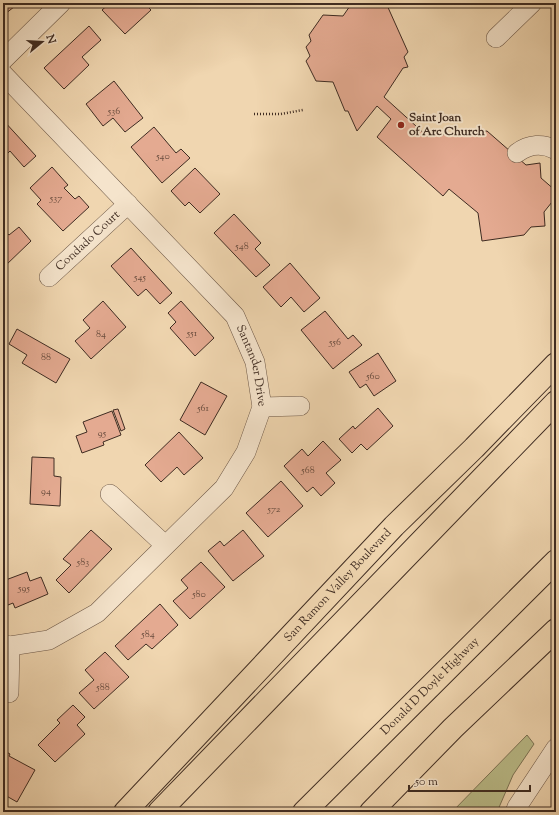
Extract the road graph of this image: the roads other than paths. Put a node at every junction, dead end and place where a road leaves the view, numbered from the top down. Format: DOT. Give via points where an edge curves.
graph roads {
  1 [pos="61,3"];
  2 [pos="532,3"];
  3 [pos="496,38"];
  4 [pos="3,60"];
  5 [pos="3,74"];
  6 [pos="556,150"];
  7 [pos="517,153"];
  8 [pos="128,204"];
  9 [pos="49,278"];
  10 [pos="556,364"];
  11 [pos="556,402"];
  12 [pos="300,406"];
  13 [pos="262,407"];
  14 [pos="110,494"];
  15 [pos="165,545"];
  16 [pos="556,561"];
  17 [pos="556,630"];
  18 [pos="7,645"];
  19 [pos="8,693"];
  20 [pos="556,748"];
  21 [pos="125,812"];
  22 [pos="160,812"];
  23 [pos="304,812"];
  24 [pos="371,812"];
  25 [pos="515,812"];
  1 -- 4 [label="street"];
  2 -- 3 [label="street"];
  5 -- 8 [label="street, Santander Drive"];
  6 -- 7 [label="street" via="548,146 532,146"];
  8 -- 9 [label="street, Condado Court"];
  8 -- 13 [label="street, Santander Drive" via="235,316 255,362"];
  10 -- 21 [label="main road, San Ramon Valley Boulevard" via="394,526"];
  11 -- 22 [label="main road"];
  12 -- 13 [label="street"];
  13 -- 15 [label="street, Santander Drive" via="246,452 224,488"];
  14 -- 15 [label="street"];
  15 -- 18 [label="street, Santander Drive" via="97,613 49,640"];
  16 -- 23 [label="main road, Donald D Doyle Highway"];
  17 -- 24 [label="main road" via="453,728"];
  18 -- 19 [label="street"];
  20 -- 25 [label="street"];
}
